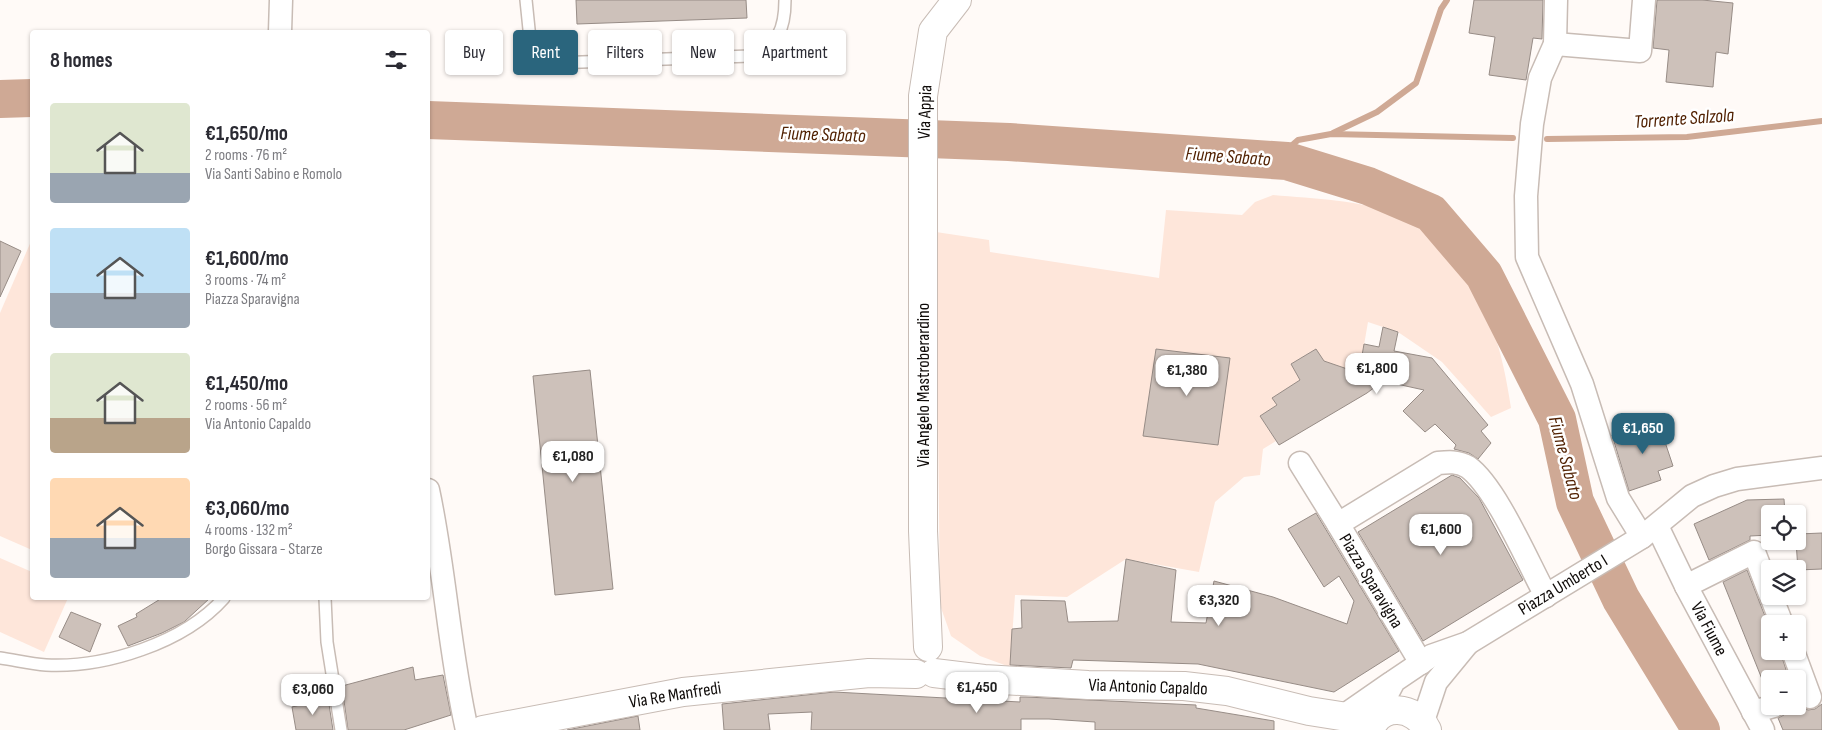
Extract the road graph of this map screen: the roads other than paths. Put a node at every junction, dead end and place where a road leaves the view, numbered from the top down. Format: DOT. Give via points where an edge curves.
graph roads {
  1 [pos="281,0"];
  2 [pos="526,0"];
  3 [pos="785,0"];
  4 [pos="957,0"];
  5 [pos="1556,0"];
  6 [pos="1644,0"];
  7 [pos="280,30"];
  8 [pos="1555,44"];
  9 [pos="923,173"];
  10 [pos="1300,463"];
  11 [pos="1822,468"];
  12 [pos="430,500"];
  13 [pos="1338,524"];
  14 [pos="1644,535"];
  15 [pos="1761,571"];
  16 [pos="1686,586"];
  17 [pos="1553,591"];
  18 [pos="221,600"];
  19 [pos="325,600"];
  20 [pos="1468,643"];
  21 [pos="0,658"];
  22 [pos="924,659"];
  23 [pos="1796,660"];
  24 [pos="1421,663"];
  25 [pos="1394,681"];
  26 [pos="1810,698"];
  27 [pos="1764,716"];
  28 [pos="1344,723"];
  29 [pos="1371,726"];
  30 [pos="1425,726"];
  31 [pos="341,730"];
  32 [pos="467,730"];
  33 [pos="482,730"];
  1 -- 7 [label="street"];
  2 -- 3 [label="lane" via="530,39 539,55 554,63 750,56 767,50 781,32"];
  4 -- 9 [label="street, Via Appia" via="933,31 923,96"];
  5 -- 8 [label="street"];
  6 -- 8 [label="street" via="1640,50"];
  8 -- 14 [label="street, Via Fiume" via="1540,78 1532,124 1526,196 1527,257 1582,384 1618,498"];
  9 -- 22 [label="street, Via Angelo Mastroberardino"];
  10 -- 13 [label="street"];
  11 -- 14 [label="street, Piazza Umberto I" via="1714,486 1692,496"];
  12 -- 32 [label="street"];
  13 -- 17 [label="street, Piazza Sparavigna" via="1438,463 1454,462 1467,467 1490,490"];
  13 -- 24 [label="street, Piazza Sparavigna"];
  14 -- 16 [label="street, Via Fiume"];
  14 -- 17 [label="street, Piazza Umberto I"];
  15 -- 16 [label="street" via="1754,552"];
  16 -- 27 [label="street, Via Fiume"];
  17 -- 20 [label="street, Piazza Umberto I"];
  18 -- 21 [label="lane" via="186,628 144,649 83,662 55,664"];
  19 -- 31 [label="lane" via="327,642"];
  20 -- 24 [label="street, Piazza Umberto I" via="1431,656"];
  20 -- 30 [label="street, Piazza Umberto I" via="1436,682"];
  22 -- 28 [label="street, Via Antonio Capaldo" via="984,679 1184,686 1228,692"];
  22 -- 33 [label="street, Via Re Manfredi" via="869,673 683,692"];
  23 -- 26 [label="street"];
  24 -- 25 [label="street, Piazza Umberto I"];
  25 -- 28 [label="street, Piazza Umberto I"];
  25 -- 29 [label="street, Piazza Umberto I"];
  28 -- 29 [label="street"];
  29 -- 30 [label="street, Piazza Umberto I" via="1389,710 1398,709 1408,710"];
}
